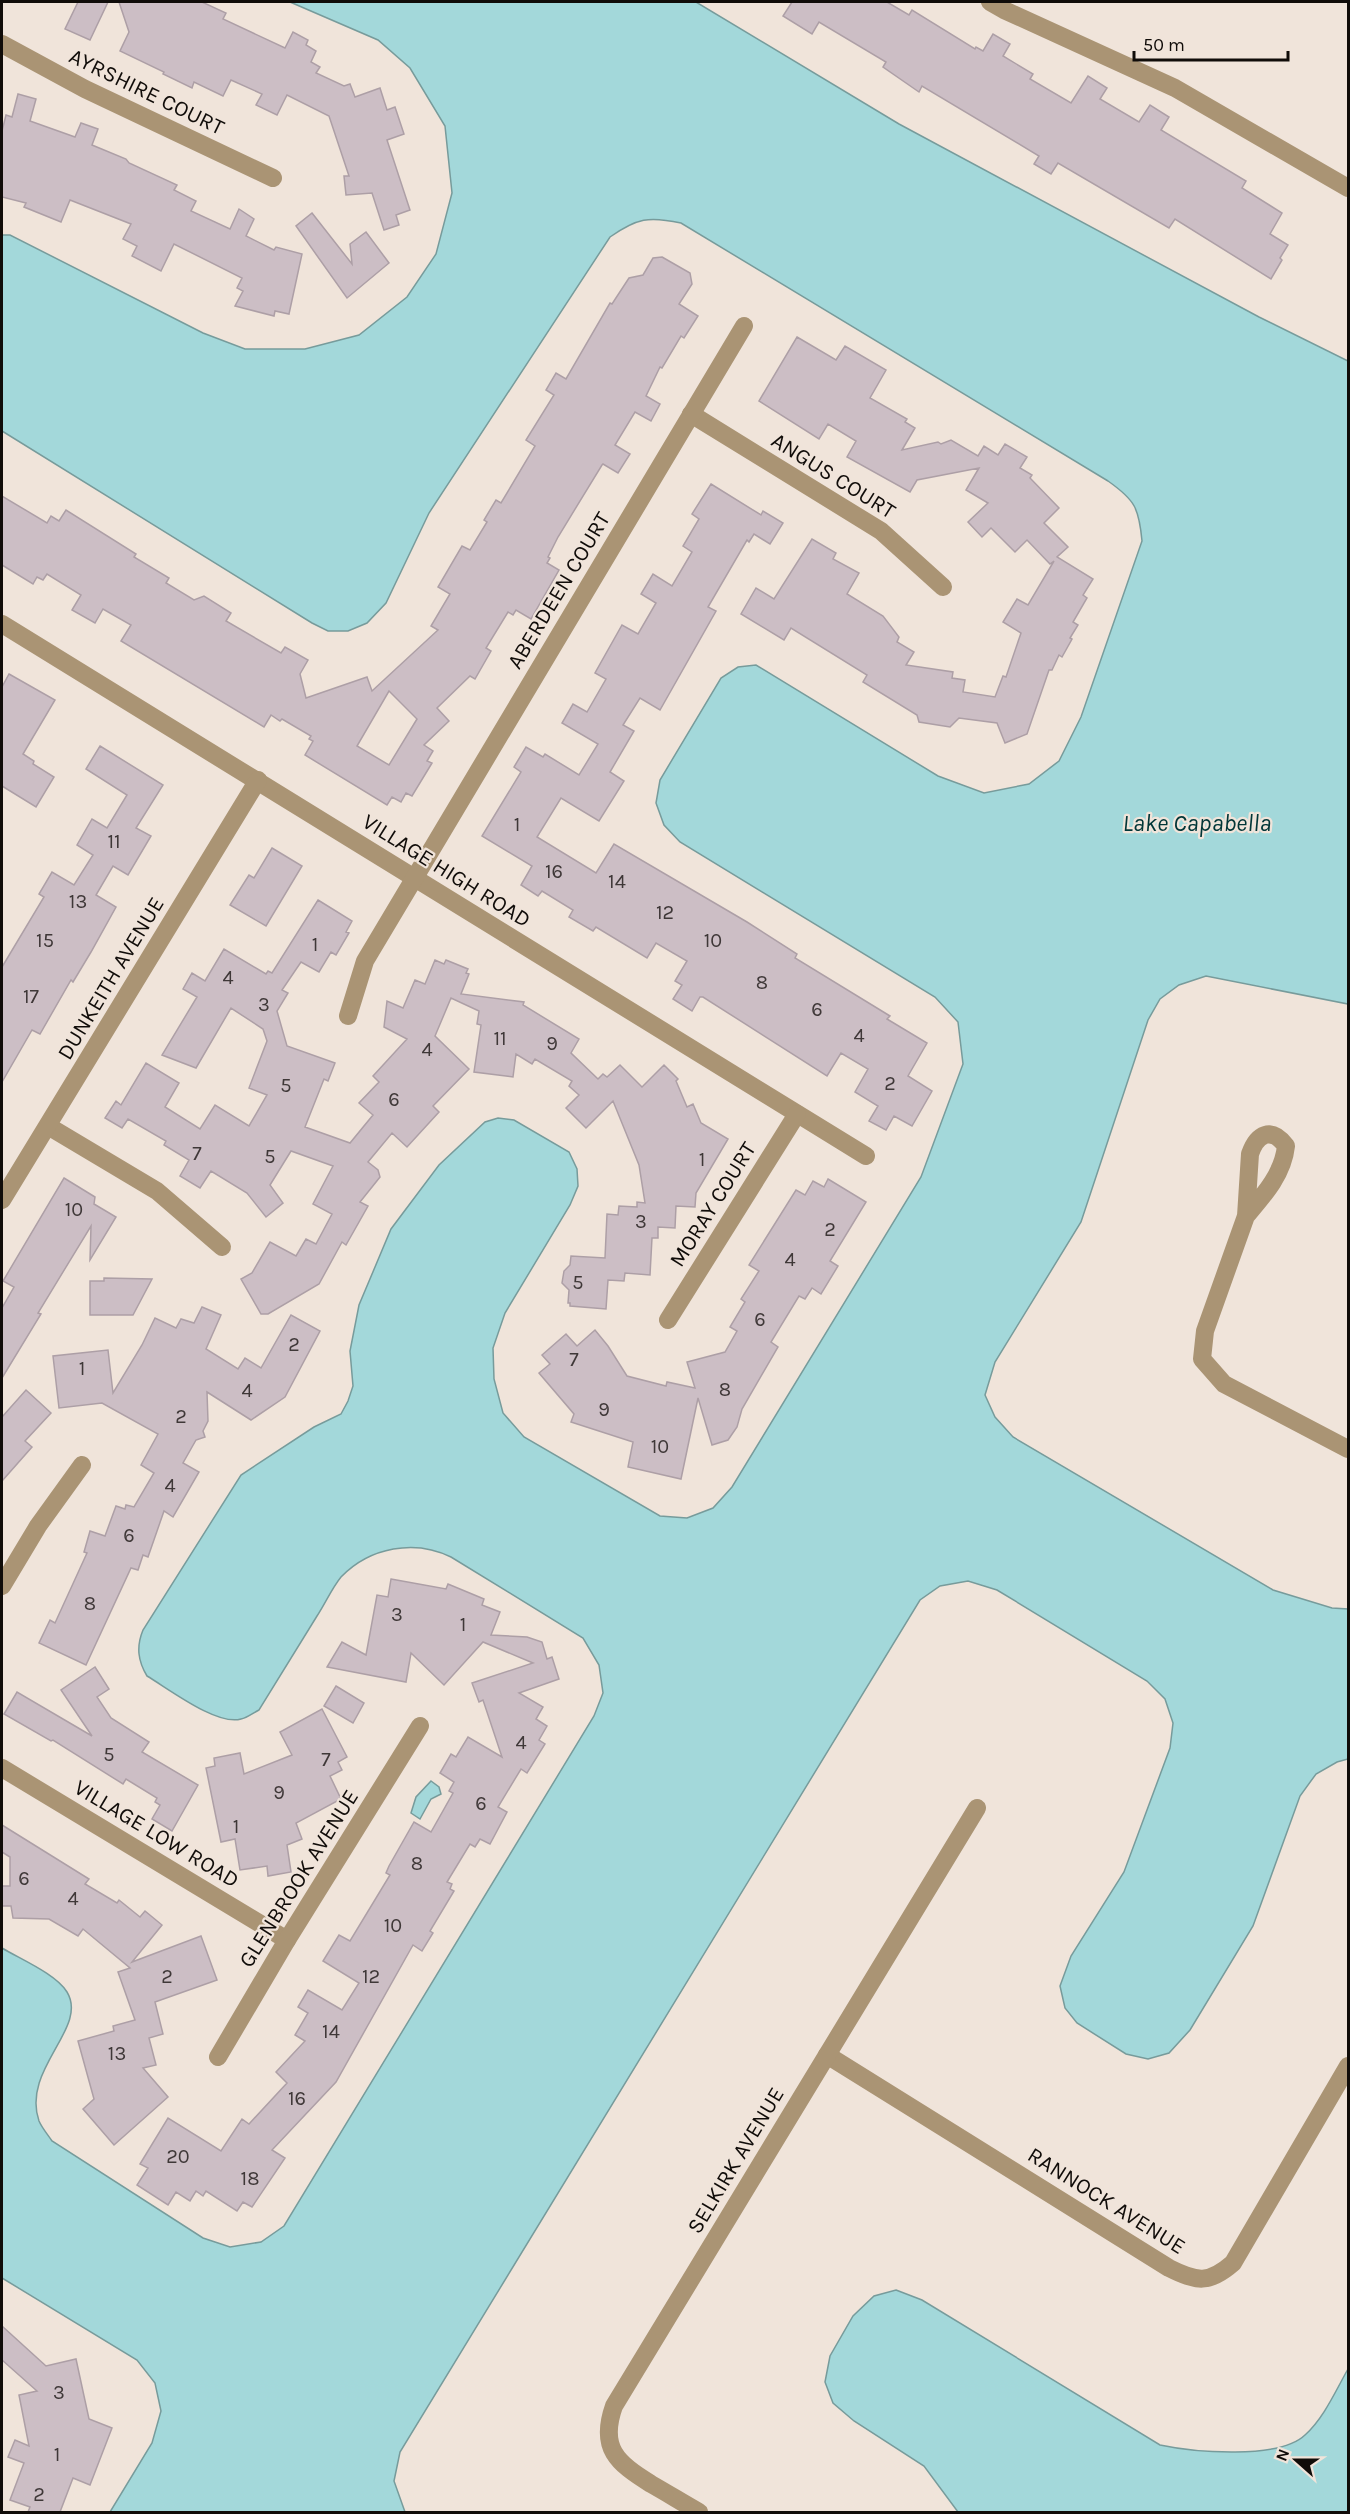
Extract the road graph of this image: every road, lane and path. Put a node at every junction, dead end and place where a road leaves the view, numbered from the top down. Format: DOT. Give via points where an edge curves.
graph roads {
  1 [pos="990,2"];
  2 [pos="2,44"];
  3 [pos="273,178"];
  4 [pos="1348,188"];
  5 [pos="744,326"];
  6 [pos="691,414"];
  7 [pos="943,587"];
  8 [pos="2,624"];
  9 [pos="258,780"];
  10 [pos="414,878"];
  11 [pos="348,1016"];
  12 [pos="796,1114"];
  13 [pos="48,1126"];
  14 [pos="866,1156"];
  15 [pos="2,1200"];
  16 [pos="1246,1216"];
  17 [pos="222,1247"];
  18 [pos="668,1320"];
  19 [pos="1348,1449"];
  20 [pos="82,1465"];
  21 [pos="2,1587"];
  22 [pos="420,1726"];
  23 [pos="2,1768"];
  24 [pos="977,1808"];
  25 [pos="287,1940"];
  26 [pos="826,2055"];
  27 [pos="218,2057"];
  28 [pos="1348,2066"];
  29 [pos="699,2512"];
  1 -- 4 [label="street" via="1175,88"];
  2 -- 3 [label="street, AYRSHIRE COURT" via="85,89"];
  5 -- 6 [label="street, ABERDEEN COURT"];
  6 -- 7 [label="street, ANGUS COURT" via="881,531"];
  6 -- 10 [label="street, ABERDEEN COURT"];
  8 -- 9 [label="street, VILLAGE HIGH ROAD"];
  9 -- 10 [label="street, VILLAGE HIGH ROAD"];
  9 -- 13 [label="street, DUNKEITH AVENUE"];
  10 -- 11 [label="street, ABERDEEN COURT" via="365,961"];
  10 -- 12 [label="street, VILLAGE HIGH ROAD"];
  12 -- 14 [label="street, VILLAGE HIGH ROAD"];
  12 -- 18 [label="street, MORAY COURT"];
  13 -- 15 [label="street, DUNKEITH AVENUE"];
  13 -- 17 [label="street" via="157,1191"];
  16 -- 19 [label="street" via="1205,1331 1202,1359 1224,1384"];
  20 -- 21 [label="street" via="38,1526"];
  22 -- 25 [label="street, GLENBROOK AVENUE"];
  23 -- 25 [label="street, VILLAGE LOW ROAD"];
  24 -- 26 [label="street, SELKIRK AVENUE"];
  25 -- 27 [label="street, GLENBROOK AVENUE"];
  26 -- 28 [label="street, RANNOCK AVENUE" via="1169,2268 1199,2280 1211,2278 1233,2263"];
  26 -- 29 [label="street, SELKIRK AVENUE" via="622,2391 610,2418 607,2432 617,2459 628,2470"];
}
